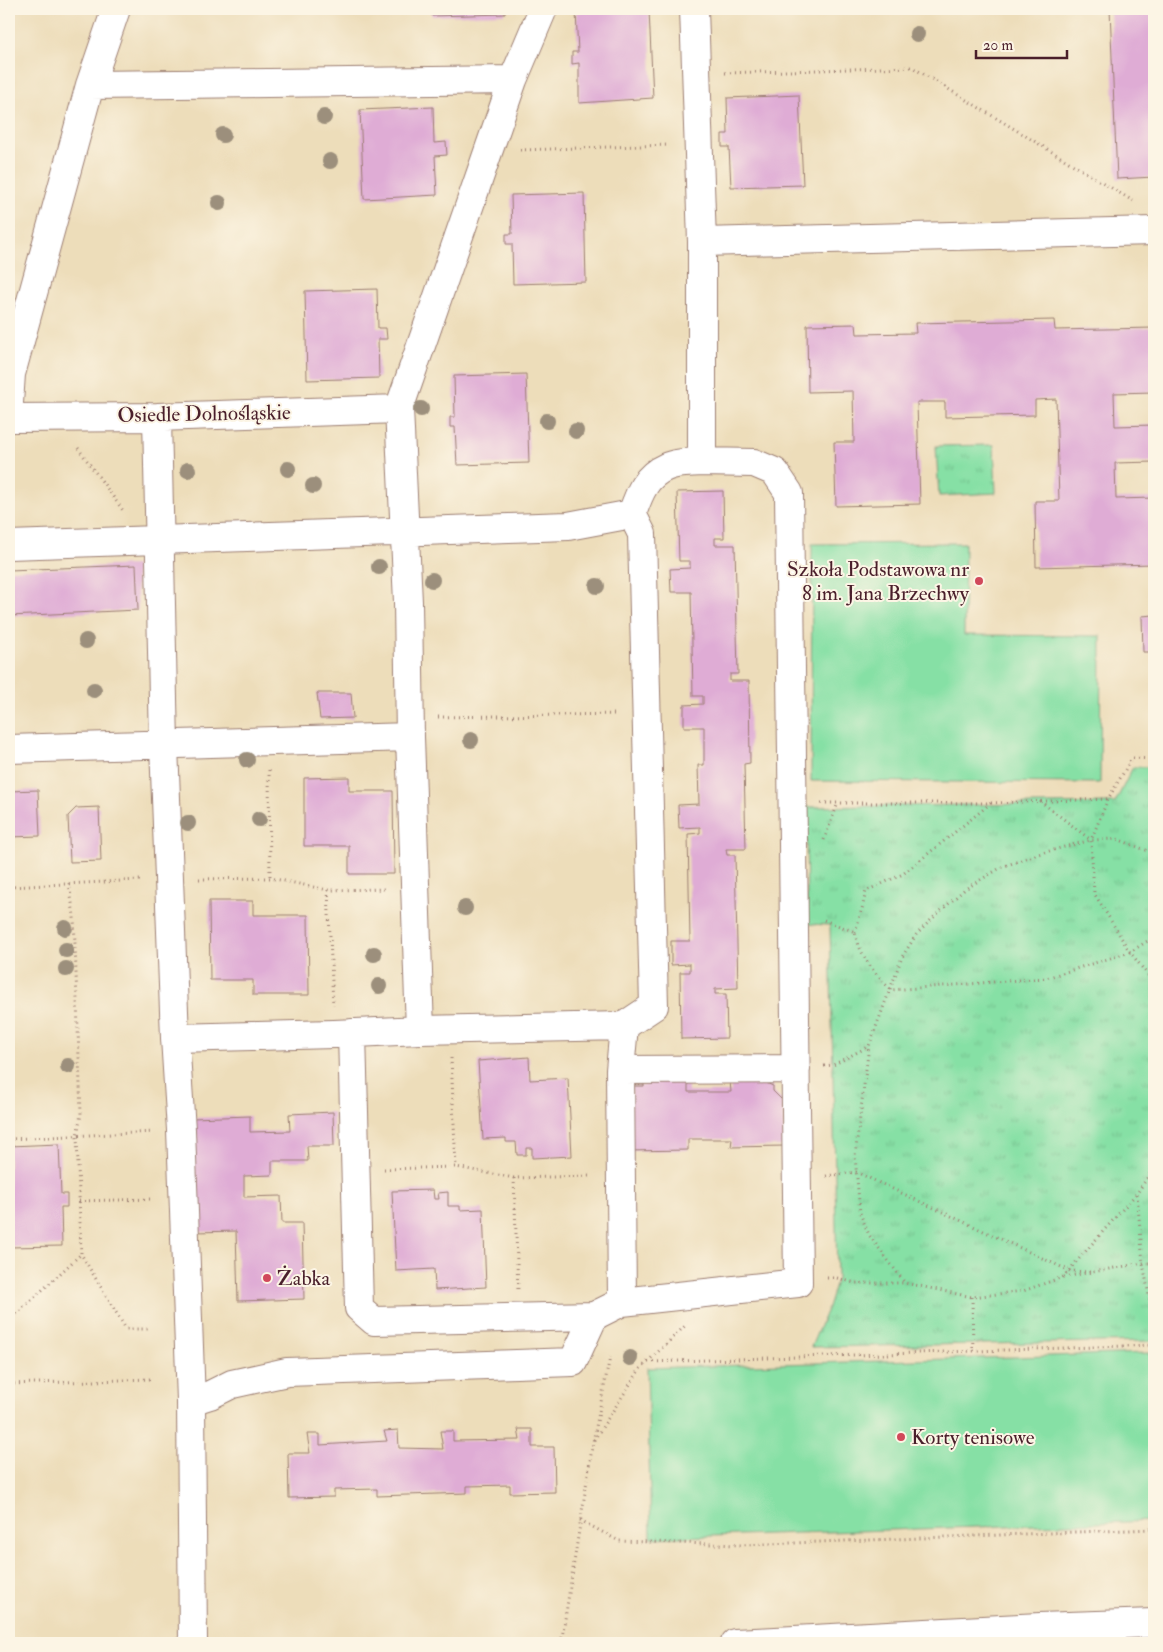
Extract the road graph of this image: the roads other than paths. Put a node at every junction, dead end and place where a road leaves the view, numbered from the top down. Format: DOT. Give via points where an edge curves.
graph roads {
  1 [pos="116,9"];
  2 [pos="543,9"];
  3 [pos="694,9"];
  4 [pos="513,80"];
  5 [pos="90,85"];
  6 [pos="1154,231"];
  7 [pos="702,242"];
  8 [pos="9,403"];
  9 [pos="399,409"];
  10 [pos="157,417"];
  11 [pos="9,418"];
  12 [pos="702,462"];
  13 [pos="632,514"];
  14 [pos="405,531"];
  15 [pos="159,540"];
  16 [pos="9,545"];
  17 [pos="410,727"];
  18 [pos="164,745"];
  19 [pos="9,749"];
  20 [pos="624,1026"];
  21 [pos="420,1030"];
  22 [pos="343,1033"];
  23 [pos="175,1038"];
  24 [pos="796,1069"];
  25 [pos="620,1070"];
  26 [pos="622,1302"];
  27 [pos="594,1316"];
  28 [pos="191,1401"];
  29 [pos="1154,1623"];
  30 [pos="193,1643"];
  31 [pos="735,1643"];
  1 -- 5 [label="street"];
  2 -- 4 [label="street"];
  3 -- 7 [label="street"];
  4 -- 5 [label="street"];
  4 -- 9 [label="street"];
  5 -- 8 [label="street" via="11,374"];
  6 -- 7 [label="street"];
  7 -- 12 [label="street"];
  9 -- 10 [label="street, Osiedle Dolnośląskie"];
  9 -- 14 [label="street"];
  10 -- 11 [label="street, Osiedle Dolnośląskie"];
  10 -- 15 [label="street"];
  12 -- 13 [label="street" via="667,466 647,479"];
  12 -- 24 [label="street" via="754,462 775,472 788,493"];
  13 -- 14 [label="street" via="568,526"];
  13 -- 20 [label="street" via="642,534 654,1006"];
  14 -- 15 [label="street"];
  14 -- 17 [label="street"];
  15 -- 16 [label="street"];
  15 -- 18 [label="street"];
  17 -- 18 [label="street" via="268,742"];
  17 -- 21 [label="street"];
  18 -- 19 [label="street"];
  18 -- 23 [label="street"];
  20 -- 21 [label="street"];
  20 -- 25 [label="street"];
  21 -- 22 [label="street"];
  22 -- 23 [label="street"];
  22 -- 27 [label="street" via="356,1169 359,1308 374,1321"];
  23 -- 28 [label="street"];
  24 -- 25 [label="street"];
  24 -- 26 [label="street" via="798,1283"];
  25 -- 26 [label="street"];
  26 -- 27 [label="street"];
  27 -- 28 [label="street" via="573,1362 287,1372 232,1384 210,1396"];
  28 -- 30 [label="street"];
  29 -- 31 [label="street"];
}
